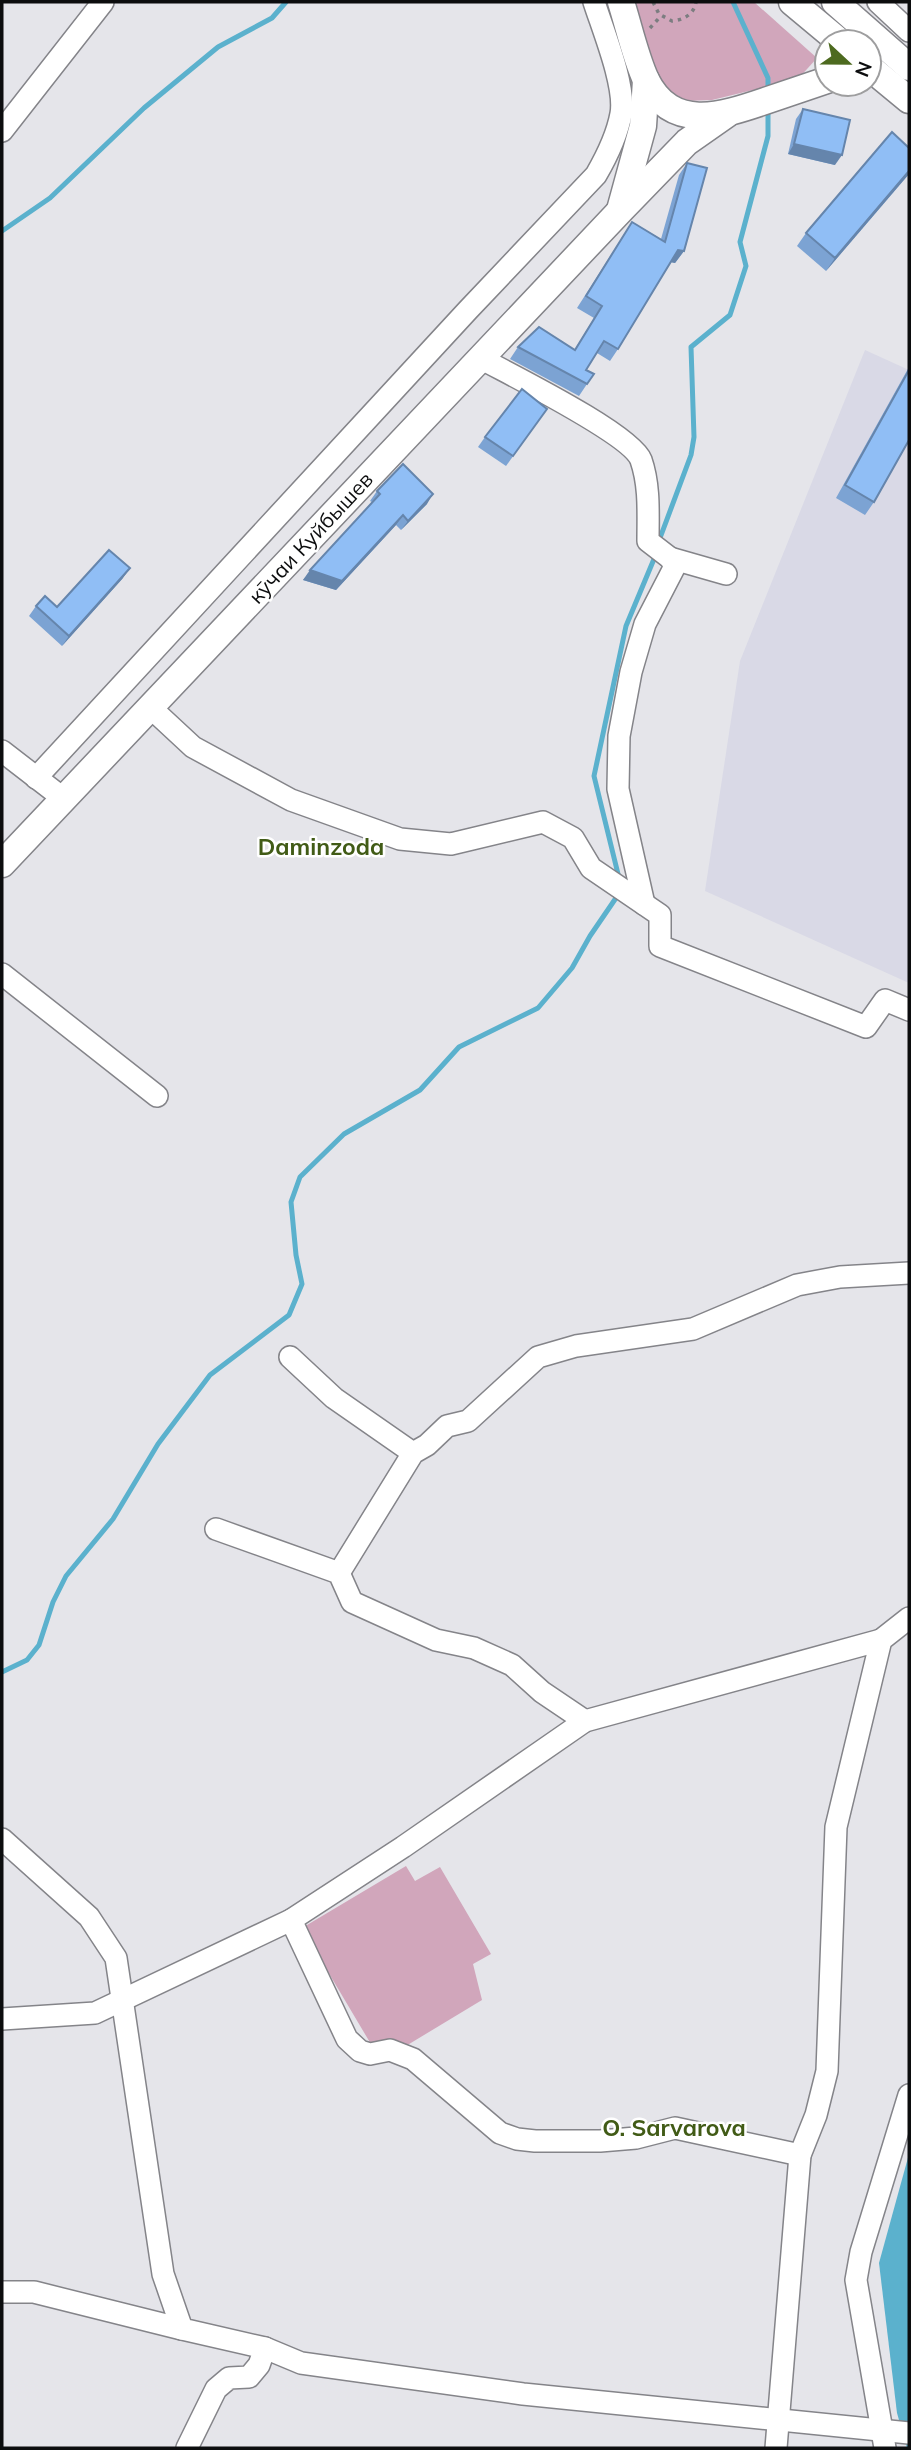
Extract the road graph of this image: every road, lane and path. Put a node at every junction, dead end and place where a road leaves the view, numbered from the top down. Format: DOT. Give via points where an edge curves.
graph roads {
  1 [pos="103,2"];
  2 [pos="594,2"];
  3 [pos="621,2"];
  4 [pos="653,2"];
  5 [pos="696,2"];
  6 [pos="792,2"];
  7 [pos="835,2"];
  8 [pos="878,2"];
  9 [pos="823,28"];
  10 [pos="858,28"];
  11 [pos="909,32"];
  12 [pos="883,52"];
  13 [pos="909,67"];
  14 [pos="883,79"];
  15 [pos="646,80"];
  16 [pos="813,85"];
  17 [pos="909,100"];
  18 [pos="727,114"];
  19 [pos="2,131"];
  20 [pos="620,211"];
  21 [pos="481,359"];
  22 [pos="670,558"];
  23 [pos="726,574"];
  24 [pos="151,708"];
  25 [pos="2,751"];
  26 [pos="36,778"];
  27 [pos="64,799"];
  28 [pos="2,864"];
  29 [pos="636,899"];
  30 [pos="2,974"];
  31 [pos="909,1010"];
  32 [pos="157,1096"];
  33 [pos="909,1273"];
  34 [pos="290,1357"];
  35 [pos="413,1453"];
  36 [pos="216,1529"];
  37 [pos="339,1573"];
  38 [pos="909,1618"];
  39 [pos="881,1640"];
  40 [pos="585,1721"];
  41 [pos="2,1839"];
  42 [pos="291,1920"];
  43 [pos="123,1998"];
  44 [pos="2,2019"];
  45 [pos="909,2095"];
  46 [pos="800,2155"];
  47 [pos="2,2292"];
  48 [pos="182,2329"];
  49 [pos="265,2348"];
  50 [pos="778,2420"];
  51 [pos="909,2433"];
  52 [pos="883,2439"];
  53 [pos="187,2448"];
  54 [pos="776,2448"];
  1 -- 19 [label="street"];
  2 -- 26 [label="street" via="619,84 622,112 611,149 596,175"];
  3 -- 15 [label="main road"];
  4 -- 5 [label="path" via="659,14 672,21 686,18"];
  6 -- 9 [label="main road"];
  7 -- 10 [label="main road"];
  8 -- 11 [label="street"];
  12 -- 13 [label="main road"];
  14 -- 17 [label="main road"];
  15 -- 18 [label="main road" via="662,102 679,113 702,117"];
  15 -- 20 [label="main road" via="643,126"];
  16 -- 18 [label="main road"];
  18 -- 20 [label="main road, кӯчаи Куйбышев" via="687,142"];
  20 -- 21 [label="main road, кӯчаи Куйбышев"];
  21 -- 22 [label="street" via="607,428 640,457 648,487 648,541"];
  21 -- 24 [label="main road, кӯчаи Куйбышев"];
  22 -- 23 [label="street"];
  22 -- 29 [label="street" via="674,566 645,624 631,672 619,736 618,789"];
  24 -- 27 [label="main road, кӯчаи Куйбышев"];
  24 -- 29 [label="street" via="193,747 291,800 400,839 451,844 543,822 573,838 591,868"];
  25 -- 26 [label="street"];
  26 -- 27 [label="street"];
  27 -- 28 [label="main road, кӯчаи Куйбышев"];
  29 -- 31 [label="street" via="660,915 660,946 866,1027 885,1000"];
  30 -- 32 [label="street"];
  33 -- 35 [label="street" via="797,1285 694,1329 576,1346 538,1357 468,1421 447,1426"];
  34 -- 35 [label="street" via="334,1398"];
  35 -- 37 [label="street"];
  36 -- 37 [label="street"];
  37 -- 40 [label="street" via="352,1602 436,1640 474,1648 512,1665"];
  38 -- 39 [label="street"];
  39 -- 40 [label="street"];
  39 -- 46 [label="street" via="836,1827 827,2071"];
  40 -- 42 [label="street"];
  41 -- 43 [label="street" via="89,1917 116,1958"];
  42 -- 43 [label="street"];
  42 -- 46 [label="street" via="348,2039 360,2051 390,2050 413,2059 500,2133 535,2141 600,2141 674,2128"];
  43 -- 44 [label="street" via="94,2013"];
  43 -- 48 [label="street" via="163,2274"];
  45 -- 52 [label="street" via="860,2252 856,2280"];
  46 -- 50 [label="street"];
  47 -- 48 [label="street" via="34,2292"];
  48 -- 49 [label="street"];
  49 -- 50 [label="street" via="301,2362 471,2387"];
  49 -- 53 [label="street" via="248,2377 229,2378 216,2389"];
  50 -- 52 [label="street"];
  50 -- 54 [label="street"];
  51 -- 52 [label="street"];
}
